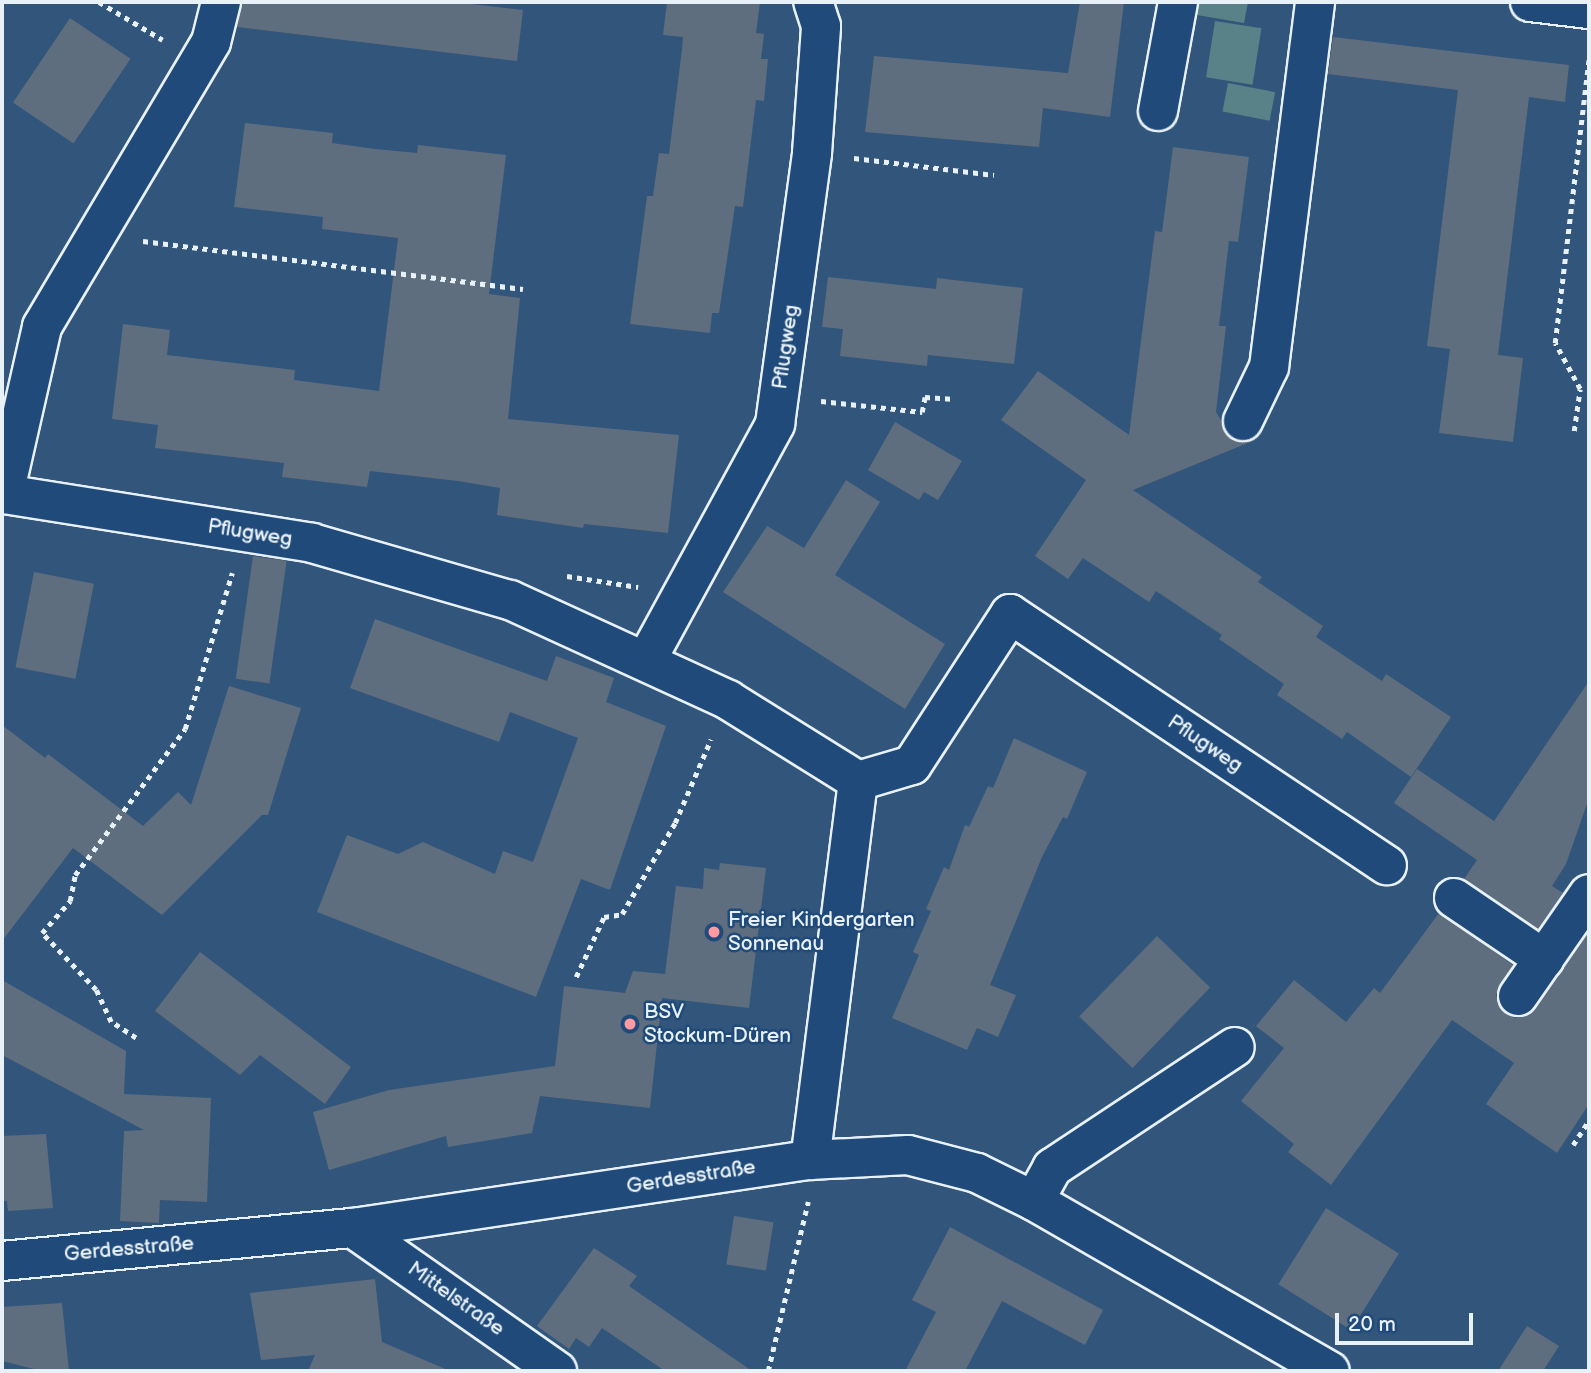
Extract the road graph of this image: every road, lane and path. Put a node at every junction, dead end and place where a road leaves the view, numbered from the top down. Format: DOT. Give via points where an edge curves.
graph roads {
  1 [pos="100,2"];
  2 [pos="221,2"];
  3 [pos="813,2"];
  4 [pos="1178,2"];
  5 [pos="1315,2"];
  6 [pos="1530,2"];
  7 [pos="1589,9"];
  8 [pos="1589,56"];
  9 [pos="201,60"];
  10 [pos="1158,111"];
  11 [pos="811,153"];
  12 [pos="994,175"];
  13 [pos="97,235"];
  14 [pos="523,289"];
  15 [pos="779,397"];
  16 [pos="951,399"];
  17 [pos="1244,421"];
  18 [pos="1574,430"];
  19 [pos="2,494"];
  20 [pos="243,532"];
  21 [pos="562,575"];
  22 [pos="679,600"];
  23 [pos="646,661"];
  24 [pos="728,700"];
  25 [pos="858,781"];
  26 [pos="1387,865"];
  27 [pos="1589,894"];
  28 [pos="1454,898"];
  29 [pos="1544,959"];
  30 [pos="576,977"];
  31 [pos="1518,996"];
  32 [pos="136,1038"];
  33 [pos="1235,1047"];
  34 [pos="1589,1120"];
  35 [pos="1573,1145"];
  36 [pos="810,1160"];
  37 [pos="1034,1201"];
  38 [pos="353,1228"];
  39 [pos="2,1261"];
  40 [pos="557,1371"];
  41 [pos="768,1371"];
  42 [pos="1330,1371"];
  1 -- 9 [label="path"];
  2 -- 9 [label="street, Pflugweg" via="212,42"];
  3 -- 11 [label="street, Pflugweg" via="821,26"];
  4 -- 10 [label="street"];
  5 -- 17 [label="street" via="1269,367"];
  6 -- 7 [label="street"];
  8 -- 18 [label="path" via="1555,343 1580,388"];
  9 -- 13 [label="street, Pflugweg"];
  11 -- 12 [label="path"];
  11 -- 15 [label="street, Pflugweg"];
  13 -- 14 [label="path"];
  13 -- 19 [label="street, Pflugweg" via="42,327"];
  15 -- 16 [label="path" via="922,412 925,397"];
  15 -- 22 [label="street, Pflugweg" via="775,424"];
  19 -- 20 [label="street, Pflugweg"];
  20 -- 23 [label="street, Pflugweg" via="312,543 510,600"];
  20 -- 32 [label="path" via="185,729 75,875 70,901 42,933 96,990 111,1022"];
  21 -- 22 [label="path" via="622,583"];
  22 -- 23 [label="street, Pflugweg"];
  23 -- 24 [label="street, Pflugweg"];
  24 -- 25 [label="street, Pflugweg"];
  24 -- 30 [label="path" via="675,822 622,914 604,917"];
  25 -- 26 [label="street, Pflugweg" via="912,765 1010,614"];
  25 -- 36 [label="street"];
  27 -- 29 [label="street"];
  28 -- 29 [label="street"];
  29 -- 31 [label="street"];
  33 -- 37 [label="street" via="1052,1168"];
  34 -- 35 [label="path"];
  36 -- 37 [label="street, Gerdesstraße" via="908,1155 977,1173"];
  36 -- 38 [label="street, Gerdesstraße"];
  36 -- 41 [label="path" via="807,1212"];
  37 -- 42 [label="street, Gerdesstraße"];
  38 -- 39 [label="street, Gerdesstraße"];
  38 -- 40 [label="street, Mittelstraße"];
}
